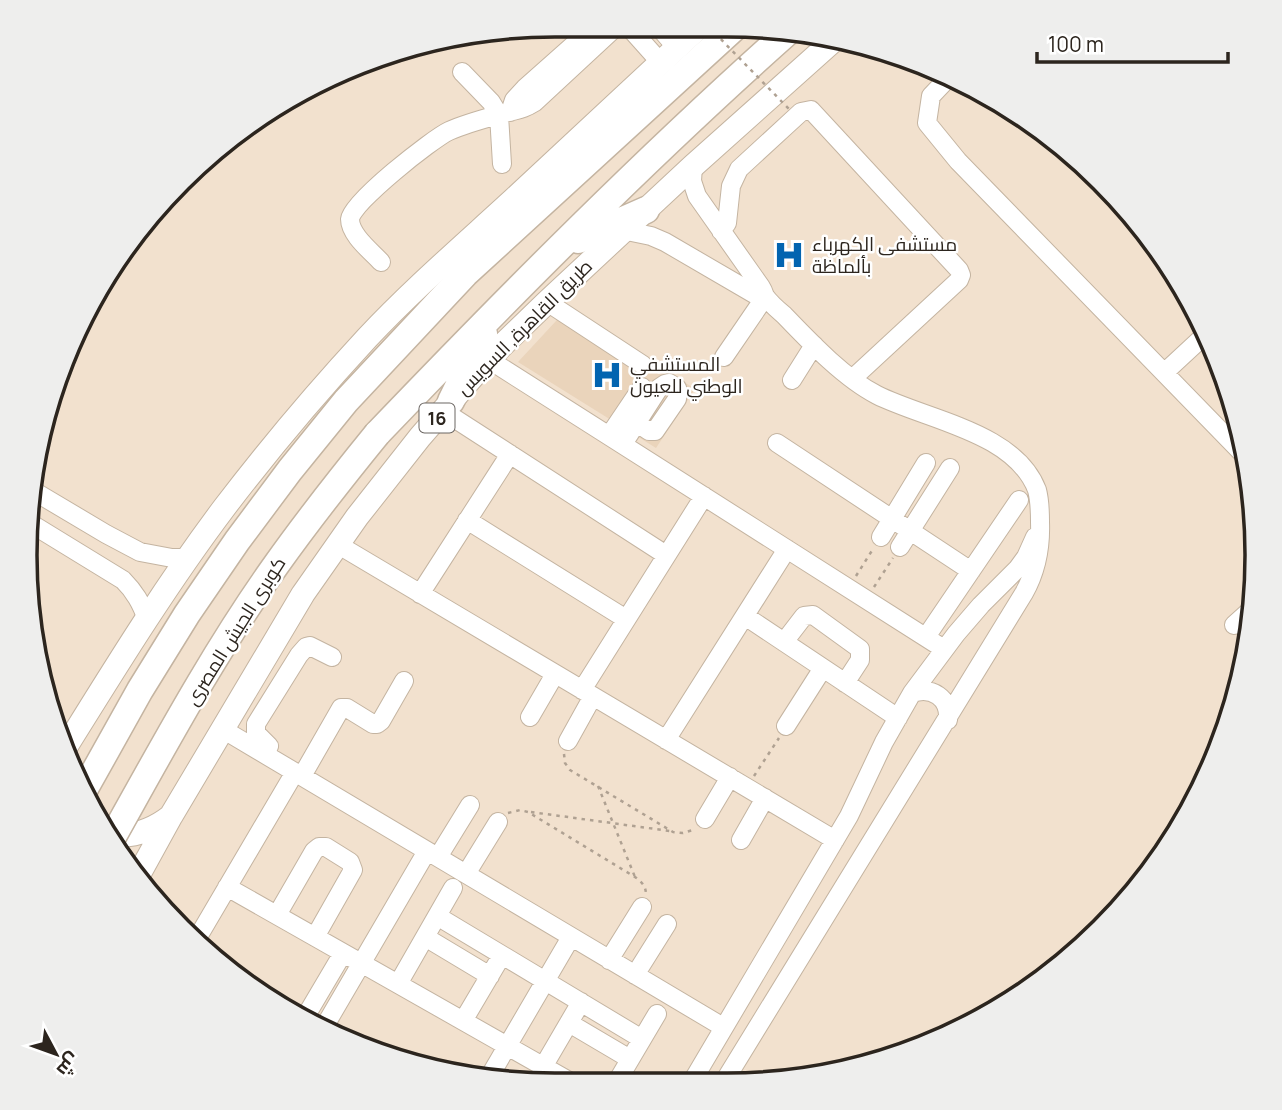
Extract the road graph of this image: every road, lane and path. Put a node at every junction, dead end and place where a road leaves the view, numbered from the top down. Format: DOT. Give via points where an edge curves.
graph roads {
  1 [pos="582,37"];
  2 [pos="605,37"];
  3 [pos="643,37"];
  4 [pos="662,37"];
  5 [pos="689,37"];
  6 [pos="719,37"];
  7 [pos="724,37"];
  8 [pos="779,40"];
  9 [pos="826,47"];
  10 [pos="669,56"];
  11 [pos="462,72"];
  12 [pos="942,84"];
  13 [pos="789,109"];
  14 [pos="505,113"];
  15 [pos="502,164"];
  16 [pos="692,166"];
  17 [pos="646,210"];
  18 [pos="622,230"];
  19 [pos="721,231"];
  20 [pos="561,248"];
  21 [pos="381,262"];
  22 [pos="765,296"];
  23 [pos="547,302"];
  24 [pos="496,310"];
  25 [pos="1199,341"];
  26 [pos="814,345"];
  27 [pos="724,357"];
  28 [pos="488,359"];
  29 [pos="643,365"];
  30 [pos="1166,372"];
  31 [pos="852,379"];
  32 [pos="792,380"];
  33 [pos="642,387"];
  34 [pos="447,406"];
  35 [pos="636,423"];
  36 [pos="377,434"];
  37 [pos="616,440"];
  38 [pos="777,443"];
  39 [pos="1233,443"];
  40 [pos="510,454"];
  41 [pos="926,463"];
  42 [pos="950,468"];
  43 [pos="907,494"];
  44 [pos="40,495"];
  45 [pos="704,496"];
  46 [pos="1020,500"];
  47 [pos="926,506"];
  48 [pos="892,519"];
  49 [pos="467,520"];
  50 [pos="1040,521"];
  51 [pos="38,528"];
  52 [pos="910,531"];
  53 [pos="106,534"];
  54 [pos="881,537"];
  55 [pos="337,544"];
  56 [pos="900,547"];
  57 [pos="787,549"];
  58 [pos="666,555"];
  59 [pos="189,558"];
  60 [pos="90,559"];
  61 [pos="971,571"];
  62 [pos="849,588"];
  63 [pos="420,594"];
  64 [pos="866,599"];
  65 [pos="745,616"];
  66 [pos="1241,618"];
  67 [pos="147,619"];
  68 [pos="626,619"];
  69 [pos="1234,625"];
  70 [pos="926,637"];
  71 [pos="784,642"];
  72 [pos="944,649"];
  73 [pos="332,657"];
  74 [pos="823,668"];
  75 [pos="555,674"];
  76 [pos="404,681"];
  77 [pos="845,683"];
  78 [pos="587,693"];
  79 [pos="912,694"];
  80 [pos="530,717"];
  81 [pos="898,718"];
  82 [pos="948,720"];
  83 [pos="786,726"];
  84 [pos="223,730"];
  85 [pos="71,739"];
  86 [pos="666,740"];
  87 [pos="568,741"];
  88 [pos="265,754"];
  89 [pos="298,774"];
  90 [pos="730,777"];
  91 [pos="89,782"];
  92 [pos="598,786"];
  93 [pos="747,788"];
  94 [pos="765,798"];
  95 [pos="470,805"];
  96 [pos="528,812"];
  97 [pos="171,816"];
  98 [pos="705,819"];
  99 [pos="498,822"];
  100 [pos="613,823"];
  101 [pos="116,831"];
  102 [pos="673,832"];
  103 [pos="119,834"];
  104 [pos="741,839"];
  105 [pos="835,839"];
  106 [pos="432,854"];
  107 [pos="142,868"];
  108 [pos="466,874"];
  109 [pos="635,877"];
  110 [pos="227,887"];
  111 [pos="453,888"];
  112 [pos="642,907"];
  113 [pos="277,915"];
  114 [pos="437,916"];
  115 [pos="667,924"];
  116 [pos="201,933"];
  117 [pos="315,937"];
  118 [pos="425,937"];
  119 [pos="571,937"];
  120 [pos="343,953"];
  121 [pos="502,955"];
  122 [pos="609,960"];
  123 [pos="362,964"];
  124 [pos="490,975"];
  125 [pos="635,975"];
  126 [pos="546,982"];
  127 [pos="398,984"];
  128 [pos="581,1002"];
  129 [pos="309,1011"];
  130 [pos="657,1014"];
  131 [pos="328,1021"];
  132 [pos="463,1021"];
  133 [pos="569,1023"];
  134 [pos="723,1027"];
  135 [pos="642,1039"];
  136 [pos="508,1046"];
  137 [pos="630,1059"];
  138 [pos="543,1067"];
  139 [pos="494,1070"];
  140 [pos="554,1073"];
  141 [pos="622,1073"];
  142 [pos="697,1073"];
  143 [pos="729,1073"];
  1 -- 14 [label="street" via="525,88"];
  2 -- 14 [label="street" via="535,102"];
  3 -- 10 [label="street"];
  4 -- 10 [label="street"];
  5 -- 10 [label="main road"];
  6 -- 13 [label="path, bridge"];
  7 -- 91 [label="highway" via="465,274 346,401 194,604"];
  8 -- 20 [label="highway, طريق القاهرة, السويس / 16"];
  9 -- 16 [label="main road, طريق القاهرة, السويس / 16"];
  10 -- 59 [label="main road" via="369,336 270,449"];
  11 -- 14 [label="street"];
  12 -- 30 [label="street" via="931,96 927,123 958,161"];
  14 -- 15 [label="street"];
  14 -- 21 [label="street" via="448,132 366,196 350,222"];
  16 -- 17 [label="main road, طريق القاهرة, السويس / 16"];
  16 -- 19 [label="street" via="697,196"];
  17 -- 18 [label="main road, طريق القاهرة, السويس / 16"];
  17 -- 20 [label="highway, 16"];
  18 -- 22 [label="street" via="665,242"];
  18 -- 23 [label="main road, طريق القاهرة, السويس / 16"];
  19 -- 22 [label="street"];
  19 -- 31 [label="street" via="727,223 731,186 739,169 801,112 811,110 959,270 959,280"];
  20 -- 24 [label="highway, طريق القاهرة, السويس / 16"];
  22 -- 26 [label="street"];
  22 -- 27 [label="street"];
  23 -- 28 [label="main road, طريق القاهرة, السويس / 16"];
  23 -- 29 [label="street"];
  24 -- 34 [label="highway, 16"];
  24 -- 36 [label="highway, طريق القاهرة, السويس / 16"];
  25 -- 30 [label="street"];
  26 -- 31 [label="street"];
  26 -- 32 [label="street"];
  28 -- 34 [label="main road, طريق القاهرة, السويس / 16"];
  28 -- 37 [label="street"];
  30 -- 39 [label="street"];
  31 -- 50 [label="street" via="1005,450 1028,473 1041,509"];
  33 -- 37 [label="street"];
  34 -- 40 [label="street"];
  34 -- 55 [label="main road, طريق القاهرة, السويس / 16"];
  35 -- 37 [label="street"];
  36 -- 101 [label="highway, كوبرى الجيش المصرى / 16, bridge" via="324,499 229,635"];
  37 -- 45 [label="street"];
  38 -- 48 [label="street"];
  40 -- 49 [label="street"];
  40 -- 58 [label="street"];
  41 -- 43 [label="street"];
  42 -- 47 [label="street"];
  43 -- 47 [label="street"];
  43 -- 48 [label="street"];
  44 -- 53 [label="street"];
  45 -- 57 [label="street"];
  45 -- 58 [label="street"];
  46 -- 61 [label="street"];
  47 -- 52 [label="street"];
  48 -- 52 [label="street"];
  48 -- 54 [label="street"];
  49 -- 63 [label="street"];
  49 -- 68 [label="street"];
  50 -- 72 [label="street" via="1018,568"];
  50 -- 82 [label="street" via="1039,553 1029,584"];
  51 -- 60 [label="street"];
  52 -- 56 [label="street"];
  52 -- 61 [label="street"];
  53 -- 59 [label="street" via="141,552"];
  53 -- 60 [label="street"];
  54 -- 62 [label="path"];
  55 -- 63 [label="street"];
  55 -- 84 [label="main road, طريق القاهرة, السويس / 16"];
  56 -- 64 [label="path"];
  57 -- 62 [label="street"];
  57 -- 65 [label="street"];
  58 -- 68 [label="street"];
  59 -- 67 [label="main road"];
  60 -- 67 [label="street" via="123,580 142,604"];
  61 -- 70 [label="street"];
  62 -- 64 [label="street"];
  63 -- 75 [label="street"];
  64 -- 70 [label="street"];
  65 -- 71 [label="street"];
  65 -- 86 [label="street"];
  66 -- 69 [label="street"];
  67 -- 85 [label="main road"];
  68 -- 78 [label="street"];
  70 -- 72 [label="street"];
  71 -- 74 [label="street"];
  71 -- 77 [label="street" via="804,616 813,615 860,649 860,660"];
  72 -- 79 [label="street"];
  73 -- 88 [label="street" via="310,646 302,650 256,724 256,733 269,746"];
  74 -- 77 [label="street"];
  74 -- 83 [label="street"];
  75 -- 78 [label="street"];
  75 -- 80 [label="street"];
  76 -- 89 [label="street" via="377,724 341,708"];
  77 -- 81 [label="street"];
  78 -- 86 [label="street"];
  78 -- 87 [label="street"];
  79 -- 81 [label="street"];
  79 -- 82 [label="street" via="926,690 939,695 947,706"];
  81 -- 105 [label="street"];
  82 -- 143 [label="street"];
  83 -- 93 [label="path"];
  84 -- 88 [label="street"];
  84 -- 97 [label="main road, طريق القاهرة, السويس / 16"];
  86 -- 90 [label="street"];
  87 -- 92 [label="path" via="565,763"];
  88 -- 89 [label="street"];
  89 -- 106 [label="street"];
  89 -- 110 [label="street"];
  90 -- 93 [label="street"];
  90 -- 98 [label="street"];
  92 -- 100 [label="path"];
  92 -- 102 [label="path"];
  93 -- 94 [label="street"];
  94 -- 104 [label="street"];
  94 -- 105 [label="street"];
  95 -- 106 [label="street"];
  96 -- 99 [label="path" via="511,811"];
  96 -- 100 [label="path"];
  96 -- 109 [label="path"];
  97 -- 103 [label="main road" via="136,834"];
  97 -- 107 [label="main road, طريق القاهرة, السويس / 16"];
  98 -- 102 [label="path" via="692,831"];
  99 -- 108 [label="street"];
  100 -- 102 [label="path"];
  100 -- 109 [label="path"];
  105 -- 134 [label="street"];
  106 -- 108 [label="street"];
  106 -- 123 [label="street"];
  108 -- 119 [label="street"];
  109 -- 112 [label="path" via="646,890"];
  110 -- 113 [label="street"];
  110 -- 116 [label="street"];
  111 -- 114 [label="street"];
  112 -- 122 [label="street"];
  113 -- 117 [label="street"];
  113 -- 117 [label="street" via="314,851 326,847 351,862 354,870"];
  114 -- 118 [label="street"];
  114 -- 121 [label="street"];
  115 -- 125 [label="street"];
  117 -- 120 [label="street"];
  118 -- 124 [label="street"];
  118 -- 127 [label="street"];
  119 -- 122 [label="street"];
  119 -- 126 [label="street"];
  120 -- 123 [label="street"];
  120 -- 129 [label="street"];
  121 -- 124 [label="street"];
  121 -- 126 [label="street"];
  122 -- 125 [label="street"];
  123 -- 127 [label="street"];
  123 -- 131 [label="street"];
  124 -- 132 [label="street"];
  125 -- 134 [label="street"];
  126 -- 128 [label="street"];
  126 -- 136 [label="street"];
  127 -- 132 [label="street"];
  128 -- 133 [label="street"];
  128 -- 135 [label="street"];
  130 -- 135 [label="street"];
  132 -- 136 [label="street"];
  133 -- 137 [label="street"];
  133 -- 138 [label="street"];
  134 -- 142 [label="street"];
  135 -- 137 [label="street"];
  136 -- 138 [label="street"];
  136 -- 139 [label="street"];
  137 -- 141 [label="street"];
  138 -- 140 [label="street"];
}
